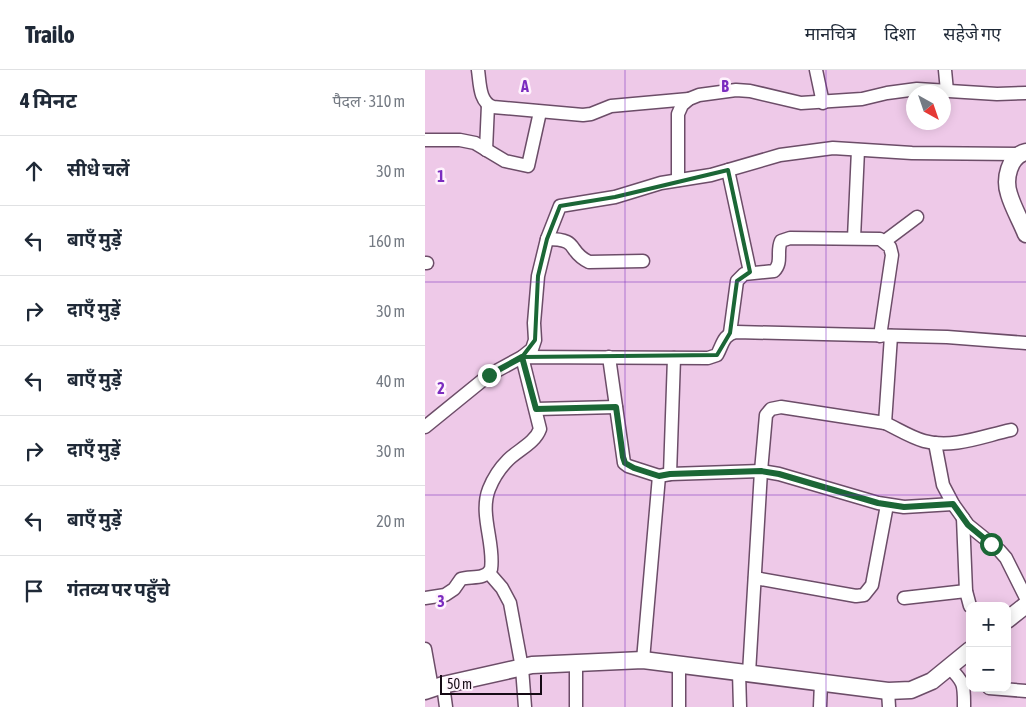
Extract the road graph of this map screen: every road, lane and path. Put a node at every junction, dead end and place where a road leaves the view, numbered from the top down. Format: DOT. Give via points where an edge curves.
graph roads {
  1 [pos="477,70"];
  2 [pos="816,70"];
  3 [pos="945,70"];
  4 [pos="946,85"];
  5 [pos="906,90"];
  6 [pos="951,91"];
  7 [pos="1026,93"];
  8 [pos="689,99"];
  9 [pos="823,103"];
  10 [pos="488,105"];
  11 [pos="540,112"];
  12 [pos="425,140"];
  13 [pos="486,150"];
  14 [pos="858,150"];
  15 [pos="1023,153"];
  16 [pos="728,170"];
  17 [pos="678,180"];
  18 [pos="917,217"];
  19 [pos="1026,234"];
  20 [pos="854,238"];
  21 [pos="547,239"];
  22 [pos="885,241"];
  23 [pos="643,261"];
  24 [pos="750,272"];
  25 [pos="730,333"];
  26 [pos="886,336"];
  27 [pos="1026,343"];
  28 [pos="522,357"];
  29 [pos="609,357"];
  30 [pos="674,358"];
  31 [pos="616,407"];
  32 [pos="536,409"];
  33 [pos="885,423"];
  34 [pos="425,426"];
  35 [pos="1011,430"];
  36 [pos="935,443"];
  37 [pos="761,471"];
  38 [pos="665,475"];
  39 [pos="953,504"];
  40 [pos="887,505"];
  41 [pos="963,518"];
  42 [pos="489,573"];
  43 [pos="755,578"];
  44 [pos="966,592"];
  45 [pos="425,598"];
  46 [pos="904,598"];
  47 [pos="1026,598"];
  48 [pos="969,602"];
  49 [pos="1026,605"];
  50 [pos="1011,617"];
  51 [pos="425,649"];
  52 [pos="966,653"];
  53 [pos="643,660"];
  54 [pos="576,663"];
  55 [pos="679,664"];
  56 [pos="949,667"];
  57 [pos="522,668"];
  58 [pos="744,672"];
  59 [pos="821,682"];
  60 [pos="966,685"];
  61 [pos="433,688"];
  62 [pos="1011,690"];
  63 [pos="1026,691"];
  64 [pos="966,692"];
  65 [pos="889,699"];
  66 [pos="446,707"];
  67 [pos="525,707"];
  68 [pos="577,707"];
  69 [pos="679,707"];
  70 [pos="740,707"];
  71 [pos="820,707"];
  72 [pos="964,707"];
  1 -- 10 [label="street" via="482,96"];
  2 -- 9 [label="street"];
  3 -- 4 [label="street"];
  5 -- 9 [label="street"];
  6 -- 7 [label="street"];
  8 -- 9 [label="street" via="736,90 801,104"];
  8 -- 11 [label="street" via="611,106 583,115"];
  8 -- 17 [label="street" via="677,114"];
  10 -- 11 [label="street"];
  10 -- 13 [label="street"];
  11 -- 13 [label="street" via="528,166 505,160"];
  12 -- 13 [label="street" via="460,140 475,143"];
  14 -- 15 [label="street"];
  14 -- 16 [label="street" via="833,148 780,155"];
  14 -- 20 [label="street"];
  15 -- 19 [label="street" via="1011,162 1007,179 1009,193"];
  16 -- 17 [label="street"];
  16 -- 24 [label="street"];
  17 -- 21 [label="street" via="615,198 560,206"];
  18 -- 22 [label="street"];
  20 -- 22 [label="street"];
  20 -- 24 [label="street" via="786,238 779,245 780,262 774,271"];
  21 -- 23 [label="street" via="566,240 581,258 589,262"];
  21 -- 28 [label="street" via="538,276 535,340 532,349"];
  22 -- 26 [label="street" via="890,246 891,255"];
  24 -- 25 [label="street" via="737,281"];
  25 -- 26 [label="street"];
  25 -- 30 [label="street" via="713,357"];
  26 -- 27 [label="street" via="947,336"];
  26 -- 33 [label="street"];
  28 -- 29 [label="street"];
  28 -- 32 [label="street"];
  28 -- 34 [label="street" via="489,375"];
  29 -- 30 [label="street"];
  29 -- 31 [label="street"];
  30 -- 38 [label="street"];
  31 -- 32 [label="street"];
  31 -- 38 [label="street" via="625,463"];
  32 -- 42 [label="street" via="540,429 538,436 507,461 488,491 486,508 492,564"];
  33 -- 36 [label="street"];
  33 -- 37 [label="street" via="775,407 766,415"];
  35 -- 36 [label="street" via="960,442"];
  36 -- 39 [label="street" via="943,485"];
  37 -- 38 [label="street"];
  37 -- 40 [label="street"];
  37 -- 43 [label="street"];
  38 -- 53 [label="street"];
  39 -- 40 [label="street"];
  39 -- 41 [label="street"];
  40 -- 43 [label="street" via="872,585 863,595"];
  41 -- 44 [label="street"];
  41 -- 47 [label="street" via="1006,558"];
  42 -- 45 [label="street" via="461,579 445,595"];
  42 -- 57 [label="street" via="510,603"];
  43 -- 58 [label="street"];
  44 -- 46 [label="street"];
  44 -- 48 [label="street"];
  49 -- 50 [label="street"];
  51 -- 61 [label="street"];
  52 -- 56 [label="street"];
  53 -- 54 [label="street"];
  53 -- 55 [label="street"];
  54 -- 57 [label="street"];
  54 -- 68 [label="street"];
  55 -- 58 [label="street"];
  55 -- 69 [label="street"];
  56 -- 60 [label="street"];
  56 -- 65 [label="street" via="932,681"];
  57 -- 61 [label="street"];
  57 -- 67 [label="street"];
  58 -- 59 [label="street"];
  58 -- 70 [label="street"];
  59 -- 65 [label="street"];
  59 -- 71 [label="street"];
  61 -- 66 [label="street"];
  62 -- 63 [label="street"];
  64 -- 72 [label="street"];
}
